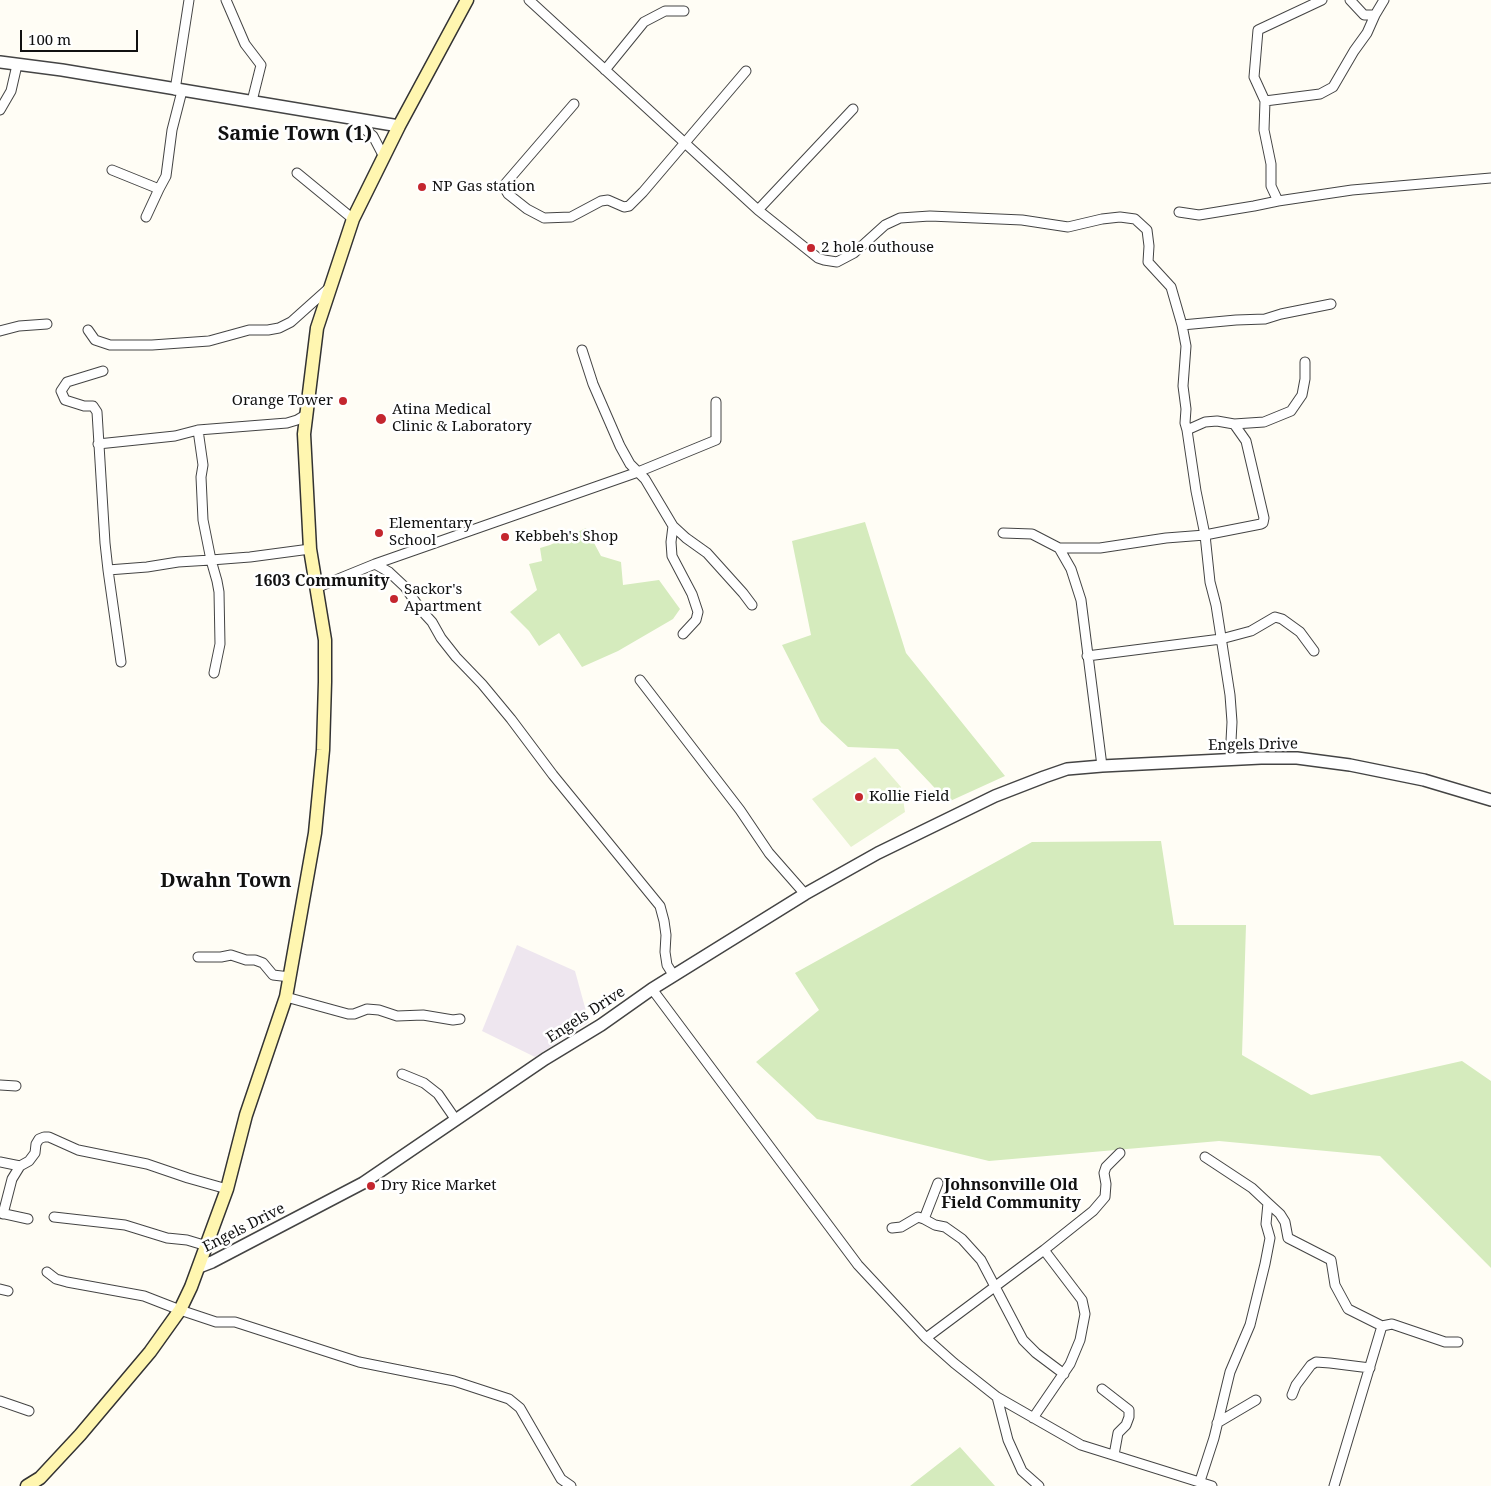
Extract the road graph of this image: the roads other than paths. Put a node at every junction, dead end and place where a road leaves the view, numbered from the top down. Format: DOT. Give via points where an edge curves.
graph roads {
  1 [pos="189,0"];
  2 [pos="226,0"];
  3 [pos="467,0"];
  4 [pos="530,0"];
  5 [pos="1322,0"];
  6 [pos="1350,0"];
  7 [pos="1384,0"];
  8 [pos="684,11"];
  9 [pos="1374,15"];
  10 [pos="0,62"];
  11 [pos="17,65"];
  12 [pos="605,70"];
  13 [pos="746,71"];
  14 [pos="179,91"];
  15 [pos="252,101"];
  16 [pos="1265,101"];
  17 [pos="574,104"];
  18 [pos="853,108"];
  19 [pos="0,110"];
  20 [pos="351,118"];
  21 [pos="399,126"];
  22 [pos="685,143"];
  23 [pos="384,157"];
  24 [pos="112,170"];
  25 [pos="298,173"];
  26 [pos="1491,178"];
  27 [pos="159,190"];
  28 [pos="1278,201"];
  29 [pos="758,210"];
  30 [pos="1179,212"];
  31 [pos="146,217"];
  32 [pos="353,219"];
  33 [pos="330,287"];
  34 [pos="1331,304"];
  35 [pos="47,324"];
  36 [pos="1182,325"];
  37 [pos="88,330"];
  38 [pos="0,331"];
  39 [pos="582,350"];
  40 [pos="1305,362"];
  41 [pos="104,371"];
  42 [pos="716,402"];
  43 [pos="306,414"];
  44 [pos="1234,424"];
  45 [pos="198,430"];
  46 [pos="1187,430"];
  47 [pos="98,444"];
  48 [pos="638,472"];
  49 [pos="673,526"];
  50 [pos="1003,533"];
  51 [pos="1205,535"];
  52 [pos="1059,548"];
  53 [pos="310,549"];
  54 [pos="211,560"];
  55 [pos="375,564"];
  56 [pos="108,570"];
  57 [pos="316,588"];
  58 [pos="752,605"];
  59 [pos="683,634"];
  60 [pos="1221,638"];
  61 [pos="1314,651"];
  62 [pos="1087,656"];
  63 [pos="121,662"];
  64 [pos="214,673"];
  65 [pos="640,680"];
  66 [pos="1230,760"];
  67 [pos="1102,766"];
  68 [pos="1491,800"];
  69 [pos="805,894"];
  70 [pos="198,957"];
  71 [pos="674,976"];
  72 [pos="290,977"];
  73 [pos="652,989"];
  74 [pos="286,997"];
  75 [pos="460,1018"];
  76 [pos="402,1074"];
  77 [pos="0,1085"];
  78 [pos="16,1086"];
  79 [pos="456,1120"];
  80 [pos="1120,1153"];
  81 [pos="1204,1157"];
  82 [pos="0,1162"];
  83 [pos="20,1166"];
  84 [pos="938,1182"];
  85 [pos="227,1189"];
  86 [pos="1268,1203"];
  87 [pos="1,1214"];
  88 [pos="54,1217"];
  89 [pos="924,1218"];
  90 [pos="28,1219"];
  91 [pos="892,1228"];
  92 [pos="207,1246"];
  93 [pos="1044,1250"];
  94 [pos="199,1267"];
  95 [pos="47,1272"];
  96 [pos="994,1286"];
  97 [pos="180,1310"];
  98 [pos="1382,1326"];
  99 [pos="926,1338"];
  100 [pos="1458,1342"];
  101 [pos="1370,1368"];
  102 [pos="1064,1374"];
  103 [pos="1102,1389"];
  104 [pos="1292,1395"];
  105 [pos="997,1397"];
  106 [pos="1256,1400"];
  107 [pos="0,1402"];
  108 [pos="28,1411"];
  109 [pos="1033,1418"];
  110 [pos="1217,1423"];
  111 [pos="1114,1456"];
  112 [pos="1200,1482"];
  113 [pos="27,1486"];
  114 [pos="571,1486"];
  115 [pos="1039,1486"];
  116 [pos="1212,1486"];
  117 [pos="1334,1486"];
  1 -- 14 [label="street"];
  2 -- 15 [label="street" via="245,44 261,65"];
  3 -- 21 [label="main road"];
  4 -- 12 [label="street"];
  5 -- 16 [label="street" via="1258,30 1254,77"];
  6 -- 9 [label="street" via="1364,15"];
  7 -- 9 [label="street"];
  8 -- 12 [label="street" via="665,11 644,22"];
  9 -- 16 [label="street" via="1367,33 1333,87 1320,94"];
  10 -- 11 [label="street"];
  11 -- 14 [label="street"];
  11 -- 19 [label="street" via="11,91"];
  12 -- 22 [label="street"];
  13 -- 22 [label="street"];
  14 -- 15 [label="street"];
  14 -- 27 [label="street" via="166,176"];
  15 -- 20 [label="street"];
  16 -- 28 [label="street" via="1264,130 1271,164 1271,186"];
  17 -- 22 [label="street" via="505,184 508,194 544,218 571,217 608,200 629,206"];
  18 -- 29 [label="street"];
  20 -- 21 [label="street"];
  20 -- 23 [label="street" via="372,136"];
  21 -- 23 [label="main road"];
  22 -- 29 [label="street"];
  23 -- 32 [label="main road"];
  24 -- 27 [label="street"];
  25 -- 32 [label="street"];
  26 -- 28 [label="street" via="1342,191"];
  27 -- 31 [label="street"];
  28 -- 30 [label="street" via="1199,215"];
  29 -- 36 [label="street" via="818,258 837,262 854,253 885,225 900,218 1022,220 1068,227 1102,219 1135,219 1146,230 1148,262 1171,287"];
  32 -- 33 [label="main road"];
  33 -- 37 [label="street" via="291,322 278,328 249,330 209,341 110,345 95,340"];
  33 -- 43 [label="main road" via="317,328"];
  34 -- 36 [label="street" via="1265,319"];
  35 -- 38 [label="street"];
  36 -- 46 [label="street" via="1186,346 1183,386"];
  39 -- 48 [label="street" via="620,446"];
  40 -- 44 [label="street" via="1302,395 1291,411 1264,422"];
  41 -- 47 [label="street" via="67,382 61,391 65,400 93,406 97,412"];
  42 -- 48 [label="street" via="716,440"];
  43 -- 45 [label="street" via="288,423"];
  43 -- 53 [label="main road" via="304,434"];
  44 -- 46 [label="street" via="1204,422"];
  44 -- 51 [label="street" via="1246,440 1263,523"];
  45 -- 47 [label="street" via="175,436"];
  45 -- 54 [label="street" via="203,465 204,520"];
  46 -- 51 [label="street"];
  47 -- 56 [label="street"];
  48 -- 49 [label="street"];
  48 -- 55 [label="street"];
  49 -- 58 [label="street" via="707,553"];
  49 -- 59 [label="street" via="672,556 698,612 696,620"];
  50 -- 52 [label="street" via="1032,534"];
  51 -- 52 [label="street" via="1100,548"];
  51 -- 60 [label="street"];
  52 -- 62 [label="street" via="1071,568 1081,600"];
  53 -- 54 [label="street"];
  53 -- 57 [label="main road"];
  54 -- 56 [label="street"];
  54 -- 64 [label="street" via="219,592 220,644"];
  55 -- 57 [label="street"];
  55 -- 71 [label="street" via="405,587 456,657 511,718 552,776 660,906 667,965"];
  56 -- 63 [label="street"];
  57 -- 72 [label="main road" via="324,640 323,750 314,833"];
  60 -- 61 [label="street" via="1251,631 1276,618 1300,632"];
  60 -- 62 [label="street"];
  60 -- 66 [label="street" via="1232,713"];
  62 -- 67 [label="street"];
  65 -- 69 [label="street" via="769,853"];
  66 -- 67 [label="street, Engels Drive"];
  66 -- 68 [label="street, Engels Drive" via="1298,758 1350,765 1424,780"];
  67 -- 69 [label="street, Engels Drive" via="1067,769 995,796 878,853"];
  69 -- 71 [label="street, Engels Drive"];
  70 -- 72 [label="street" via="231,955 255,960 263,963 273,975"];
  71 -- 73 [label="street, Engels Drive"];
  72 -- 74 [label="main road"];
  73 -- 79 [label="street, Engels Drive"];
  73 -- 99 [label="street" via="858,1266"];
  74 -- 75 [label="street" via="348,1014 373,1009 397,1016"];
  74 -- 85 [label="main road" via="246,1116"];
  76 -- 79 [label="street" via="424,1083 438,1094"];
  77 -- 78 [label="street"];
  79 -- 94 [label="street, Engels Drive" via="363,1183"];
  80 -- 93 [label="street" via="1104,1172 1105,1197"];
  81 -- 86 [label="street" via="1252,1188"];
  82 -- 83 [label="street"];
  83 -- 85 [label="street" via="35,1153 39,1139 49,1137 78,1150 147,1164"];
  83 -- 87 [label="street" via="12,1179"];
  84 -- 89 [label="street"];
  85 -- 92 [label="main road"];
  86 -- 98 [label="street" via="1285,1222 1288,1238 1331,1260 1335,1285 1348,1309"];
  86 -- 110 [label="street" via="1266,1224 1270,1238 1265,1264 1250,1325 1230,1372"];
  87 -- 90 [label="street"];
  88 -- 92 [label="street" via="125,1226"];
  89 -- 91 [label="street" via="918,1217 901,1227"];
  89 -- 96 [label="street" via="962,1240 981,1260"];
  92 -- 94 [label="main road"];
  93 -- 96 [label="street"];
  93 -- 102 [label="street" via="1082,1300 1085,1314 1080,1340"];
  94 -- 97 [label="main road"];
  95 -- 97 [label="street" via="56,1279 144,1296"];
  96 -- 99 [label="street"];
  96 -- 102 [label="street" via="1023,1340"];
  97 -- 113 [label="main road" via="150,1352 80,1434 40,1478"];
  97 -- 114 [label="street" via="216,1322 235,1322 359,1362 454,1380 509,1399 520,1408 561,1478"];
  98 -- 100 [label="street" via="1392,1324 1445,1342"];
  98 -- 101 [label="street"];
  99 -- 105 [label="street"];
  101 -- 104 [label="street" via="1316,1362 1296,1385"];
  101 -- 117 [label="street"];
  102 -- 109 [label="street"];
  103 -- 111 [label="street" via="1128,1410 1126,1425 1118,1433"];
  105 -- 109 [label="street"];
  105 -- 115 [label="street" via="1008,1440 1022,1471"];
  106 -- 110 [label="street"];
  107 -- 108 [label="street"];
  109 -- 111 [label="street" via="1081,1445"];
  110 -- 112 [label="street"];
  111 -- 112 [label="street"];
  112 -- 116 [label="street"];
}
